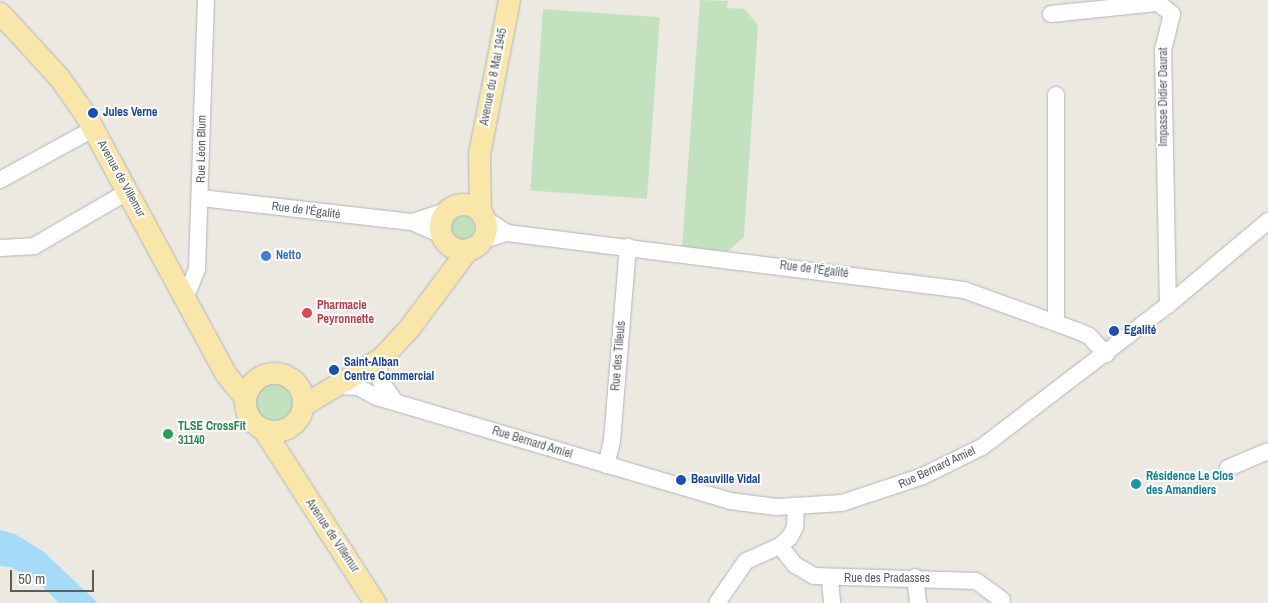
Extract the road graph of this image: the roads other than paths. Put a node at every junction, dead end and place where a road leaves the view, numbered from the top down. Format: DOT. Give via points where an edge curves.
graph roads {
  1 [pos="206,0"];
  2 [pos="509,0"];
  3 [pos="0,12"];
  4 [pos="1051,14"];
  5 [pos="1056,95"];
  6 [pos="93,129"];
  7 [pos="479,154"];
  8 [pos="0,180"];
  9 [pos="129,191"];
  10 [pos="201,198"];
  11 [pos="450,209"];
  12 [pos="482,215"];
  13 [pos="1268,221"];
  14 [pos="412,222"];
  15 [pos="507,232"];
  16 [pos="442,236"];
  17 [pos="474,245"];
  18 [pos="628,247"];
  19 [pos="0,248"];
  20 [pos="435,290"];
  21 [pos="183,292"];
  22 [pos="1168,305"];
  23 [pos="1056,323"];
  24 [pos="386,353"];
  25 [pos="1106,354"];
  26 [pos="221,361"];
  27 [pos="265,374"];
  28 [pos="295,382"];
  29 [pos="340,386"];
  30 [pos="245,398"];
  31 [pos="395,401"];
  32 [pos="303,405"];
  33 [pos="292,425"];
  34 [pos="263,429"];
  35 [pos="1268,451"];
  36 [pos="606,465"];
  37 [pos="290,468"];
  38 [pos="1228,468"];
  39 [pos="796,506"];
  40 [pos="780,546"];
  41 [pos="915,577"];
  42 [pos="830,579"];
  43 [pos="1002,600"];
  44 [pos="375,603"];
  45 [pos="717,603"];
  46 [pos="832,603"];
  47 [pos="918,603"];
  1 -- 10 [label="street, Rue Léon Blum"];
  2 -- 7 [label="main road, Avenue du 8 Mai 1945"];
  3 -- 6 [label="main road, Avenue de Villemur" via="58,76"];
  4 -- 22 [label="street, Impasse Didier Daurat" via="1158,3 1172,14 1163,49 1165,282"];
  5 -- 23 [label="street"];
  6 -- 8 [label="street"];
  6 -- 9 [label="main road, Avenue de Villemur"];
  7 -- 11 [label="main road, Avenue du 8 Mai 1945" via="466,188"];
  7 -- 12 [label="main road, Avenue du 8 Mai 1945"];
  9 -- 19 [label="street" via="34,246"];
  9 -- 21 [label="main road, Avenue de Villemur"];
  10 -- 14 [label="street, Rue de l'Égalité"];
  10 -- 21 [label="street, Rue Léon Blum" via="197,269 189,289"];
  11 -- 12 [label="main road" via="468,205"];
  11 -- 14 [label="street, Rue de l'Égalité"];
  11 -- 16 [label="main road" via="440,222"];
  12 -- 15 [label="street, Rue de l'Égalité"];
  12 -- 17 [label="main road" via="485,230"];
  13 -- 22 [label="street, Rue Bernard Amiel"];
  14 -- 16 [label="street, Rue de l'Égalité"];
  15 -- 17 [label="street, Rue de l'Égalité"];
  15 -- 18 [label="street, Rue de l'Égalité"];
  16 -- 17 [label="main road" via="451,246"];
  16 -- 20 [label="main road"];
  17 -- 20 [label="main road"];
  18 -- 23 [label="street, Rue de l'Égalité" via="964,290"];
  18 -- 36 [label="street, Rue des Tilleuls" via="612,441"];
  20 -- 24 [label="main road" via="409,328"];
  21 -- 26 [label="main road, Avenue de Villemur"];
  22 -- 25 [label="street, Rue Bernard Amiel"];
  23 -- 25 [label="street, Rue de l'Égalité" via="1089,336"];
  24 -- 28 [label="main road" via="322,383"];
  24 -- 29 [label="main road"];
  24 -- 31 [label="street" via="379,366 381,382"];
  25 -- 39 [label="street, Rue Bernard Amiel" via="982,447 923,476 842,503"];
  26 -- 27 [label="main road" via="240,372"];
  26 -- 30 [label="main road, Avenue de Villemur"];
  27 -- 28 [label="main road" via="281,373"];
  27 -- 30 [label="main road" via="252,383"];
  28 -- 32 [label="main road"];
  29 -- 31 [label="street, Rue Bernard Amiel" via="358,387 377,397"];
  29 -- 32 [label="main road"];
  30 -- 34 [label="main road" via="247,414"];
  31 -- 36 [label="street, Rue Bernard Amiel"];
  32 -- 33 [label="main road"];
  33 -- 34 [label="main road" via="278,431"];
  33 -- 37 [label="main road, Avenue de Villemur"];
  34 -- 37 [label="main road, Avenue de Villemur"];
  35 -- 38 [label="street"];
  36 -- 39 [label="street, Rue Bernard Amiel" via="730,501"];
  37 -- 44 [label="main road, Avenue de Villemur"];
  39 -- 40 [label="street" via="795,527"];
  40 -- 42 [label="street, Rue des Pradasses" via="805,573"];
  40 -- 45 [label="street" via="746,561"];
  41 -- 42 [label="street, Rue des Pradasses"];
  41 -- 43 [label="street, Rue des Pradasses" via="976,581"];
  41 -- 47 [label="street"];
  42 -- 46 [label="street"];
}
